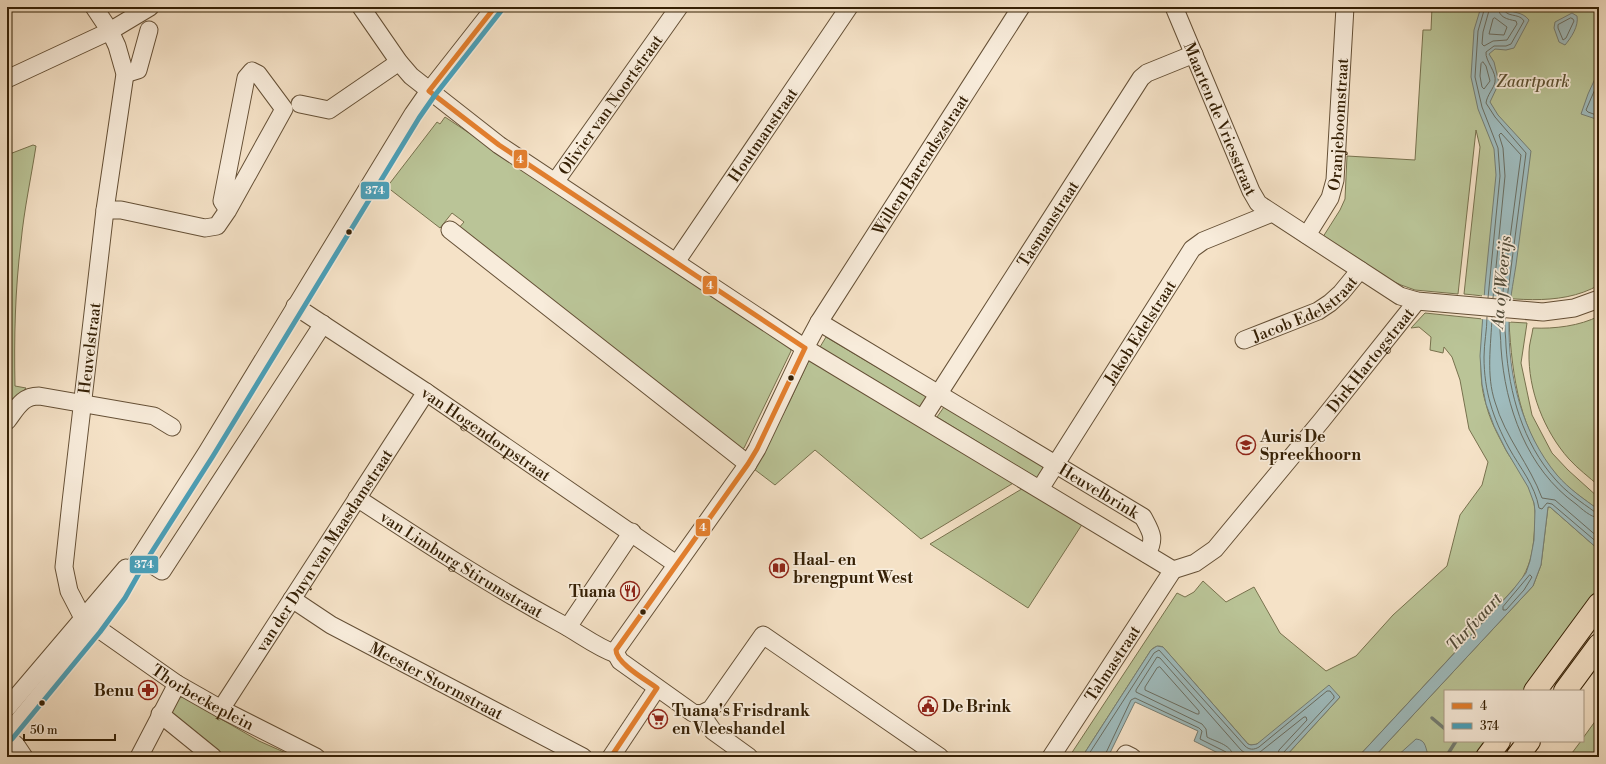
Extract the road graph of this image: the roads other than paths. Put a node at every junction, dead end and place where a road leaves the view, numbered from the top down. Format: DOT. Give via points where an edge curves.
graph roads {
  1 [pos="94,7"];
  2 [pos="150,7"];
  3 [pos="361,7"];
  4 [pos="495,7"];
  5 [pos="679,7"];
  6 [pos="848,7"];
  7 [pos="1021,7"];
  8 [pos="1174,7"];
  9 [pos="1345,7"];
  10 [pos="149,30"];
  11 [pos="110,31"];
  12 [pos="1194,54"];
  13 [pos="399,62"];
  14 [pos="125,74"];
  15 [pos="7,79"];
  16 [pos="428,91"];
  17 [pos="300,104"];
  18 [pos="554,182"];
  19 [pos="104,210"];
  20 [pos="228,210"];
  21 [pos="1272,213"];
  22 [pos="450,230"];
  23 [pos="1307,235"];
  24 [pos="676,262"];
  25 [pos="1360,270"];
  26 [pos="1599,300"];
  27 [pos="1417,301"];
  28 [pos="296,306"];
  29 [pos="819,322"];
  30 [pos="323,324"];
  31 [pos="1244,340"];
  32 [pos="805,348"];
  33 [pos="426,392"];
  34 [pos="938,394"];
  35 [pos="82,404"];
  36 [pos="923,418"];
  37 [pos="7,421"];
  38 [pos="172,427"];
  39 [pos="748,464"];
  40 [pos="1055,465"];
  41 [pos="1040,489"];
  42 [pos="357,498"];
  43 [pos="632,532"];
  44 [pos="1147,554"];
  45 [pos="140,557"];
  46 [pos="676,564"];
  47 [pos="1173,570"];
  48 [pos="292,599"];
  49 [pos="1599,604"];
  50 [pos="89,623"];
  51 [pos="568,627"];
  52 [pos="1599,645"];
  53 [pos="616,654"];
  54 [pos="177,684"];
  55 [pos="657,688"];
  56 [pos="1536,690"];
  57 [pos="1566,690"];
  58 [pos="7,708"];
  59 [pos="221,709"];
  60 [pos="160,714"];
  61 [pos="701,714"];
  62 [pos="7,736"];
  63 [pos="1498,742"];
  64 [pos="1528,742"];
  65 [pos="739,754"];
  66 [pos="1056,756"];
  67 [pos="24,757"];
  68 [pos="138,757"];
  69 [pos="213,757"];
  70 [pos="316,757"];
  71 [pos="583,757"];
  72 [pos="611,757"];
  73 [pos="940,757"];
  74 [pos="1124,757"];
  75 [pos="1132,757"];
  76 [pos="1487,757"];
  77 [pos="1517,757"];
  1 -- 11 [label="street, Heuvelstraat"];
  2 -- 11 [label="street"];
  3 -- 13 [label="street, Heuvelbrink"];
  4 -- 16 [label="street"];
  5 -- 18 [label="street, Olivier van Noortstraat"];
  6 -- 24 [label="street, Houtmanstraat"];
  7 -- 29 [label="street, Willem Barendszstraat"];
  8 -- 12 [label="street, Maarten de Vriesstraat"];
  9 -- 23 [label="street, Oranjeboomstraat" via="1334,187"];
  10 -- 14 [label="street" via="138,70"];
  11 -- 14 [label="street, Heuvelstraat"];
  11 -- 15 [label="street"];
  12 -- 21 [label="street, Maarten de Vriesstraat" via="1251,191 1258,203"];
  12 -- 34 [label="street, Tasmanstraat" via="1147,73 1141,78"];
  13 -- 16 [label="street, Heuvelbrink"];
  13 -- 17 [label="street" via="329,110"];
  14 -- 19 [label="street, Heuvelstraat"];
  16 -- 18 [label="street, Heuvelbrink" via="498,145"];
  16 -- 28 [label="street"];
  18 -- 24 [label="street, Heuvelbrink"];
  19 -- 20 [label="street" via="121,210 205,228 217,226"];
  19 -- 35 [label="street, Heuvelstraat"];
  20 -- 20 [label="street" via="222,201 246,78 252,71 258,74 284,109"];
  21 -- 23 [label="street, Maarten de Vriesstraat"];
  21 -- 40 [label="street, Jakob Edelstraat" via="1203,241 1192,249"];
  22 -- 39 [label="street"];
  23 -- 25 [label="street, Maarten de Vriesstraat"];
  24 -- 32 [label="street, Heuvelbrink"];
  25 -- 27 [label="street, Maarten de Vriesstraat" via="1400,296"];
  25 -- 31 [label="street, Jacob Edelstraat" via="1342,293 1330,303"];
  26 -- 27 [label="street, Maarten de Vriesstraat" via="1574,308 1543,312"];
  27 -- 47 [label="street, Dirk Hartogstraat" via="1216,549 1195,563"];
  28 -- 30 [label="street, van Hogendorpstraat"];
  28 -- 45 [label="street"];
  29 -- 32 [label="street"];
  29 -- 34 [label="street, Heuvelbrink"];
  30 -- 33 [label="street, van Hogendorpstraat"];
  30 -- 45 [label="street" via="162,571"];
  32 -- 36 [label="street, Heuvelbrink"];
  32 -- 39 [label="street"];
  33 -- 42 [label="street, van der Duyn van Maasdamstraat"];
  33 -- 43 [label="street, van Hogendorpstraat"];
  34 -- 36 [label="street, Tasmanstraat"];
  34 -- 40 [label="street, Heuvelbrink"];
  35 -- 37 [label="street" via="30,396 23,400"];
  35 -- 38 [label="street" via="154,416"];
  35 -- 50 [label="street, Heuvelstraat" via="64,567 69,591"];
  36 -- 41 [label="street, Heuvelbrink"];
  39 -- 46 [label="street"];
  40 -- 41 [label="street, Jakob Edelstraat"];
  40 -- 44 [label="street, Heuvelbrink" via="1143,517 1151,532 1152,544"];
  41 -- 44 [label="street, Heuvelbrink"];
  42 -- 48 [label="street, van der Duyn van Maasdamstraat"];
  42 -- 51 [label="street, van Limburg Stirumstraat" via="464,567"];
  43 -- 46 [label="street, van Hogendorpstraat"];
  43 -- 51 [label="street"];
  44 -- 47 [label="street, Heuvelbrink"];
  45 -- 50 [label="street" via="125,585"];
  46 -- 53 [label="street" via="618,646"];
  47 -- 66 [label="street, Talmastraat"];
  48 -- 59 [label="street, van der Duyn van Maasdamstraat"];
  48 -- 71 [label="street, Meester Stormstraat" via="331,626"];
  49 -- 56 [label="main road"];
  50 -- 54 [label="street, Thorbeckeplein"];
  50 -- 58 [label="street"];
  50 -- 62 [label="street"];
  51 -- 53 [label="street, van Limburg Stirumstraat" via="597,646"];
  52 -- 57 [label="main road"];
  53 -- 55 [label="street" via="620,661"];
  54 -- 59 [label="street, Thorbeckeplein"];
  54 -- 60 [label="street"];
  55 -- 61 [label="street" via="693,713"];
  55 -- 72 [label="street"];
  59 -- 70 [label="street, Thorbeckeplein"];
  60 -- 68 [label="street"];
  60 -- 69 [label="street"];
  61 -- 65 [label="street" via="712,731"];
  61 -- 73 [label="street" via="710,708 763,635"];
  62 -- 67 [label="street"];
  63 -- 76 [label="main road"];
  64 -- 77 [label="main road"];
  74 -- 75 [label="street" via="1126,754"];
}
